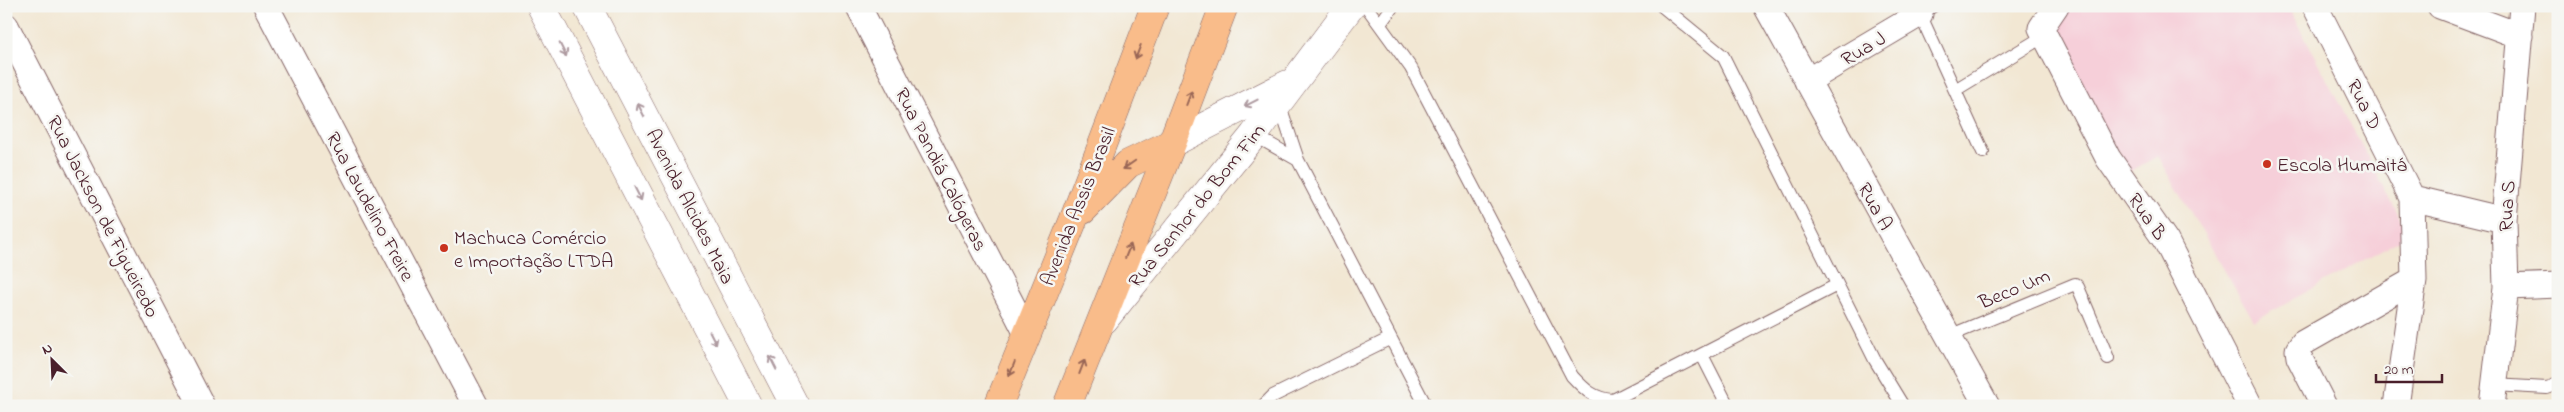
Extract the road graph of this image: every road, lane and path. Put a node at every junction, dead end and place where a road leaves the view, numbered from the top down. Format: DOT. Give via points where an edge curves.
graph roads {
  1 [pos="266,6"];
  2 [pos="541,6"];
  3 [pos="587,6"];
  4 [pos="858,6"];
  5 [pos="1156,6"];
  6 [pos="1224,6"];
  7 [pos="1350,6"];
  8 [pos="1366,6"];
  9 [pos="1393,6"];
  10 [pos="1662,6"];
  11 [pos="1766,6"];
  12 [pos="2056,6"];
  13 [pos="2315,6"];
  14 [pos="2440,6"];
  15 [pos="2522,6"];
  16 [pos="1923,9"];
  17 [pos="1380,24"];
  18 [pos="6,26"];
  19 [pos="2044,32"];
  20 [pos="2520,36"];
  21 [pos="1806,81"];
  22 [pos="1955,90"];
  23 [pos="1286,91"];
  24 [pos="1254,135"];
  25 [pos="1172,143"];
  26 [pos="1983,152"];
  27 [pos="1298,160"];
  28 [pos="2412,198"];
  29 [pos="2504,220"];
  30 [pos="1073,221"];
  31 [pos="2414,280"];
  32 [pos="1837,285"];
  33 [pos="2558,285"];
  34 [pos="2506,287"];
  35 [pos="1097,329"];
  36 [pos="1026,332"];
  37 [pos="1948,336"];
  38 [pos="1389,339"];
  39 [pos="1702,356"];
  40 [pos="2108,358"];
  41 [pos="2558,384"];
  42 [pos="2493,395"];
  43 [pos="202,406"];
  44 [pos="476,406"];
  45 [pos="748,406"];
  46 [pos="795,406"];
  47 [pos="998,406"];
  48 [pos="1067,406"];
  49 [pos="1263,406"];
  50 [pos="1426,406"];
  51 [pos="1728,406"];
  52 [pos="1903,406"];
  53 [pos="1987,406"];
  54 [pos="2250,406"];
  55 [pos="2324,406"];
  56 [pos="2396,406"];
  1 -- 44 [label="street, Rua Laudelino Freire"];
  2 -- 45 [label="street, Avenida Alcides Maia, one-way"];
  46 -- 3 [label="street, Avenida Alcides Maia, one-way"];
  4 -- 36 [label="street, Rua Pandiá Calógeras"];
  5 -- 30 [label="main road, Avenida Assis Brasil, one-way"];
  25 -- 6 [label="main road, one-way"];
  7 -- 23 [label="street, Rua Senhor do Bom Fim"];
  8 -- 17 [label="lane"];
  9 -- 17 [label="lane"];
  10 -- 32 [label="lane" via="1723,56"];
  11 -- 21 [label="street, Rua A"];
  12 -- 19 [label="street"];
  13 -- 28 [label="street, Rua D"];
  14 -- 20 [label="street"];
  15 -- 20 [label="street, Rua S"];
  16 -- 21 [label="street, Rua J"];
  16 -- 22 [label="lane"];
  17 -- 39 [label="lane" via="1411,68 1572,376 1588,393 1600,399 1613,400"];
  18 -- 43 [label="street, Rua Jackson de Figueiredo"];
  19 -- 22 [label="lane"];
  19 -- 54 [label="street, Rua B" via="2108,158 2166,242"];
  20 -- 29 [label="street, Rua S"];
  21 -- 37 [label="street, Rua A"];
  22 -- 26 [label="lane"];
  23 -- 24 [label="street, Rua Senhor do Bom Fim"];
  23 -- 25 [label="street, Rua Senhor do Bom Fim, one-way"];
  23 -- 27 [label="lane"];
  24 -- 27 [label="lane"];
  24 -- 35 [label="street, Rua Senhor do Bom Fim"];
  25 -- 30 [label="main road, one-way" via="1128,164"];
  35 -- 25 [label="main road, one-way"];
  27 -- 38 [label="lane"];
  28 -- 29 [label="street"];
  28 -- 31 [label="street"];
  29 -- 34 [label="street, Rua S"];
  30 -- 36 [label="main road, Avenida Assis Brasil"];
  31 -- 55 [label="street" via="2303,343 2298,350"];
  31 -- 56 [label="street"];
  32 -- 39 [label="lane"];
  32 -- 52 [label="lane" via="1875,360"];
  33 -- 34 [label="street"];
  34 -- 42 [label="street, Rua S"];
  48 -- 35 [label="main road, one-way"];
  36 -- 47 [label="main road, Avenida Assis Brasil, one-way"];
  37 -- 40 [label="lane, Beco Um" via="2075,284"];
  37 -- 53 [label="street, Rua A"];
  38 -- 49 [label="lane" via="1273,396"];
  38 -- 50 [label="lane"];
  39 -- 51 [label="lane"];
  41 -- 42 [label="lane"];
}
